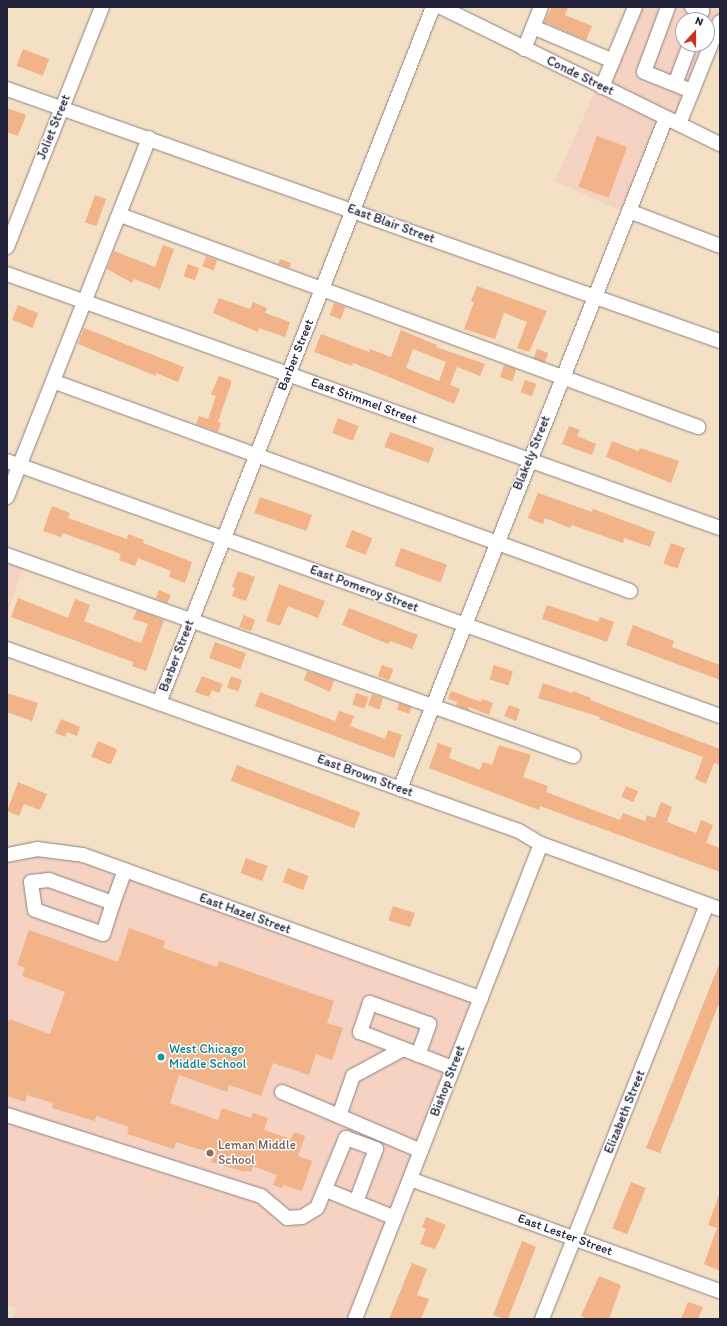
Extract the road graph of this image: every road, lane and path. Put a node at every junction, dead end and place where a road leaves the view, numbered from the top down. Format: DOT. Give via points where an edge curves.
graph roads {
  1 [pos="102,7"];
  2 [pos="433,7"];
  3 [pos="541,7"];
  4 [pos="635,7"];
  5 [pos="668,7"];
  6 [pos="692,7"];
  7 [pos="449,9"];
  8 [pos="702,12"];
  9 [pos="720,22"];
  10 [pos="533,26"];
  11 [pos="524,49"];
  12 [pos="687,52"];
  13 [pos="613,61"];
  14 [pos="675,84"];
  15 [pos="602,87"];
  16 [pos="7,89"];
  17 [pos="692,91"];
  18 [pos="62,107"];
  19 [pos="666,118"];
  20 [pos="679,124"];
  21 [pos="149,138"];
  22 [pos="720,144"];
  23 [pos="353,210"];
  24 [pos="629,211"];
  25 [pos="120,215"];
  26 [pos="720,246"];
  27 [pos="7,247"];
  28 [pos="7,274"];
  29 [pos="321,291"];
  30 [pos="595,297"];
  31 [pos="84,301"];
  32 [pos="720,341"];
  33 [pos="288,374"];
  34 [pos="563,377"];
  35 [pos="54,382"];
  36 [pos="698,427"];
  37 [pos="257,454"];
  38 [pos="529,460"];
  39 [pos="13,463"];
  40 [pos="7,497"];
  41 [pos="720,528"];
  42 [pos="224,538"];
  43 [pos="498,542"];
  44 [pos="7,555"];
  45 [pos="630,591"];
  46 [pos="191,621"];
  47 [pos="465,625"];
  48 [pos="7,649"];
  49 [pos="159,703"];
  50 [pos="432,707"];
  51 [pos="720,716"];
  52 [pos="573,756"];
  53 [pos="400,788"];
  54 [pos="541,844"];
  55 [pos="7,854"];
  56 [pos="125,870"];
  57 [pos="114,903"];
  58 [pos="713,907"];
  59 [pos="481,998"];
  60 [pos="403,1049"];
  61 [pos="418,1055"];
  62 [pos="453,1068"];
  63 [pos="282,1092"];
  64 [pos="7,1115"];
  65 [pos="339,1116"];
  66 [pos="421,1151"];
  67 [pos="410,1179"];
  68 [pos="326,1190"];
  69 [pos="356,1202"];
  70 [pos="395,1218"];
  71 [pos="574,1239"];
  72 [pos="720,1291"];
  73 [pos="355,1319"];
  74 [pos="542,1319"];
  1 -- 18 [label="street, Joliet Street"];
  2 -- 23 [label="street, Barber Street"];
  3 -- 10 [label="street"];
  4 -- 13 [label="street"];
  5 -- 14 [label="street" via="644,72"];
  6 -- 8 [label="street"];
  7 -- 11 [label="street, Conde Street"];
  9 -- 17 [label="street"];
  10 -- 11 [label="street"];
  10 -- 13 [label="street"];
  11 -- 15 [label="street, Conde Street"];
  12 -- 14 [label="street"];
  13 -- 15 [label="street"];
  14 -- 17 [label="street"];
  15 -- 19 [label="street, Conde Street"];
  16 -- 18 [label="street, East Blair Street"];
  17 -- 20 [label="street"];
  18 -- 21 [label="street, East Blair Street"];
  18 -- 27 [label="street, Joliet Street"];
  19 -- 20 [label="street, Conde Street"];
  19 -- 24 [label="street, Blakely Street"];
  20 -- 22 [label="street, Conde Street"];
  21 -- 23 [label="street, East Blair Street"];
  21 -- 25 [label="street"];
  23 -- 29 [label="street, Barber Street"];
  23 -- 30 [label="street, East Blair Street"];
  24 -- 26 [label="street"];
  24 -- 30 [label="street, Blakely Street"];
  25 -- 29 [label="street"];
  25 -- 31 [label="street"];
  28 -- 31 [label="street, East Stimmel Street"];
  29 -- 33 [label="street, Barber Street"];
  29 -- 34 [label="street"];
  30 -- 32 [label="street, East Blair Street"];
  30 -- 34 [label="street, Blakely Street"];
  31 -- 33 [label="street, East Stimmel Street"];
  31 -- 35 [label="street"];
  33 -- 37 [label="street, Barber Street"];
  33 -- 38 [label="street, East Stimmel Street"];
  34 -- 36 [label="street"];
  34 -- 38 [label="street, Blakely Street"];
  35 -- 37 [label="street"];
  35 -- 39 [label="street"];
  37 -- 42 [label="street, Barber Street"];
  37 -- 43 [label="street"];
  38 -- 41 [label="street, East Stimmel Street"];
  38 -- 43 [label="street, Blakely Street"];
  39 -- 40 [label="street"];
  39 -- 42 [label="street, East Pomeroy Street"];
  42 -- 46 [label="street, Barber Street"];
  42 -- 47 [label="street, East Pomeroy Street"];
  43 -- 45 [label="street"];
  43 -- 47 [label="street, Blakely Street"];
  44 -- 46 [label="street"];
  46 -- 49 [label="street, Barber Street"];
  46 -- 50 [label="street"];
  47 -- 50 [label="street, Blakely Street"];
  47 -- 51 [label="street, East Pomeroy Street"];
  48 -- 49 [label="street, East Brown Street"];
  49 -- 53 [label="street, East Brown Street"];
  50 -- 52 [label="street"];
  50 -- 53 [label="street, Blakely Street"];
  53 -- 54 [label="street, East Brown Street" via="519,831"];
  54 -- 58 [label="street, East Brown Street"];
  54 -- 59 [label="street, Bishop Street"];
  55 -- 56 [label="street, East Hazel Street" via="37,848 51,849 83,855"];
  56 -- 57 [label="street"];
  56 -- 59 [label="street, East Hazel Street"];
  57 -- 57 [label="street" via="102,934 35,910 31,882 49,880"];
  58 -- 71 [label="street, Elizabeth Street"];
  59 -- 62 [label="street, Bishop Street"];
  60 -- 61 [label="street"];
  60 -- 61 [label="street" via="360,1032 370,1003 429,1024"];
  60 -- 65 [label="street" via="353,1076"];
  61 -- 62 [label="street"];
  62 -- 66 [label="street, Bishop Street"];
  63 -- 65 [label="street"];
  64 -- 68 [label="street" via="261,1196 287,1218 302,1217 317,1208"];
  65 -- 66 [label="street"];
  66 -- 67 [label="street, Bishop Street"];
  67 -- 70 [label="street, Bishop Street"];
  67 -- 71 [label="street, East Lester Street"];
  68 -- 69 [label="street"];
  68 -- 69 [label="street" via="346,1138 376,1149"];
  69 -- 70 [label="street"];
  70 -- 73 [label="street, Bishop Street"];
  71 -- 72 [label="street, East Lester Street"];
  71 -- 74 [label="street, Elizabeth Street"];
}
